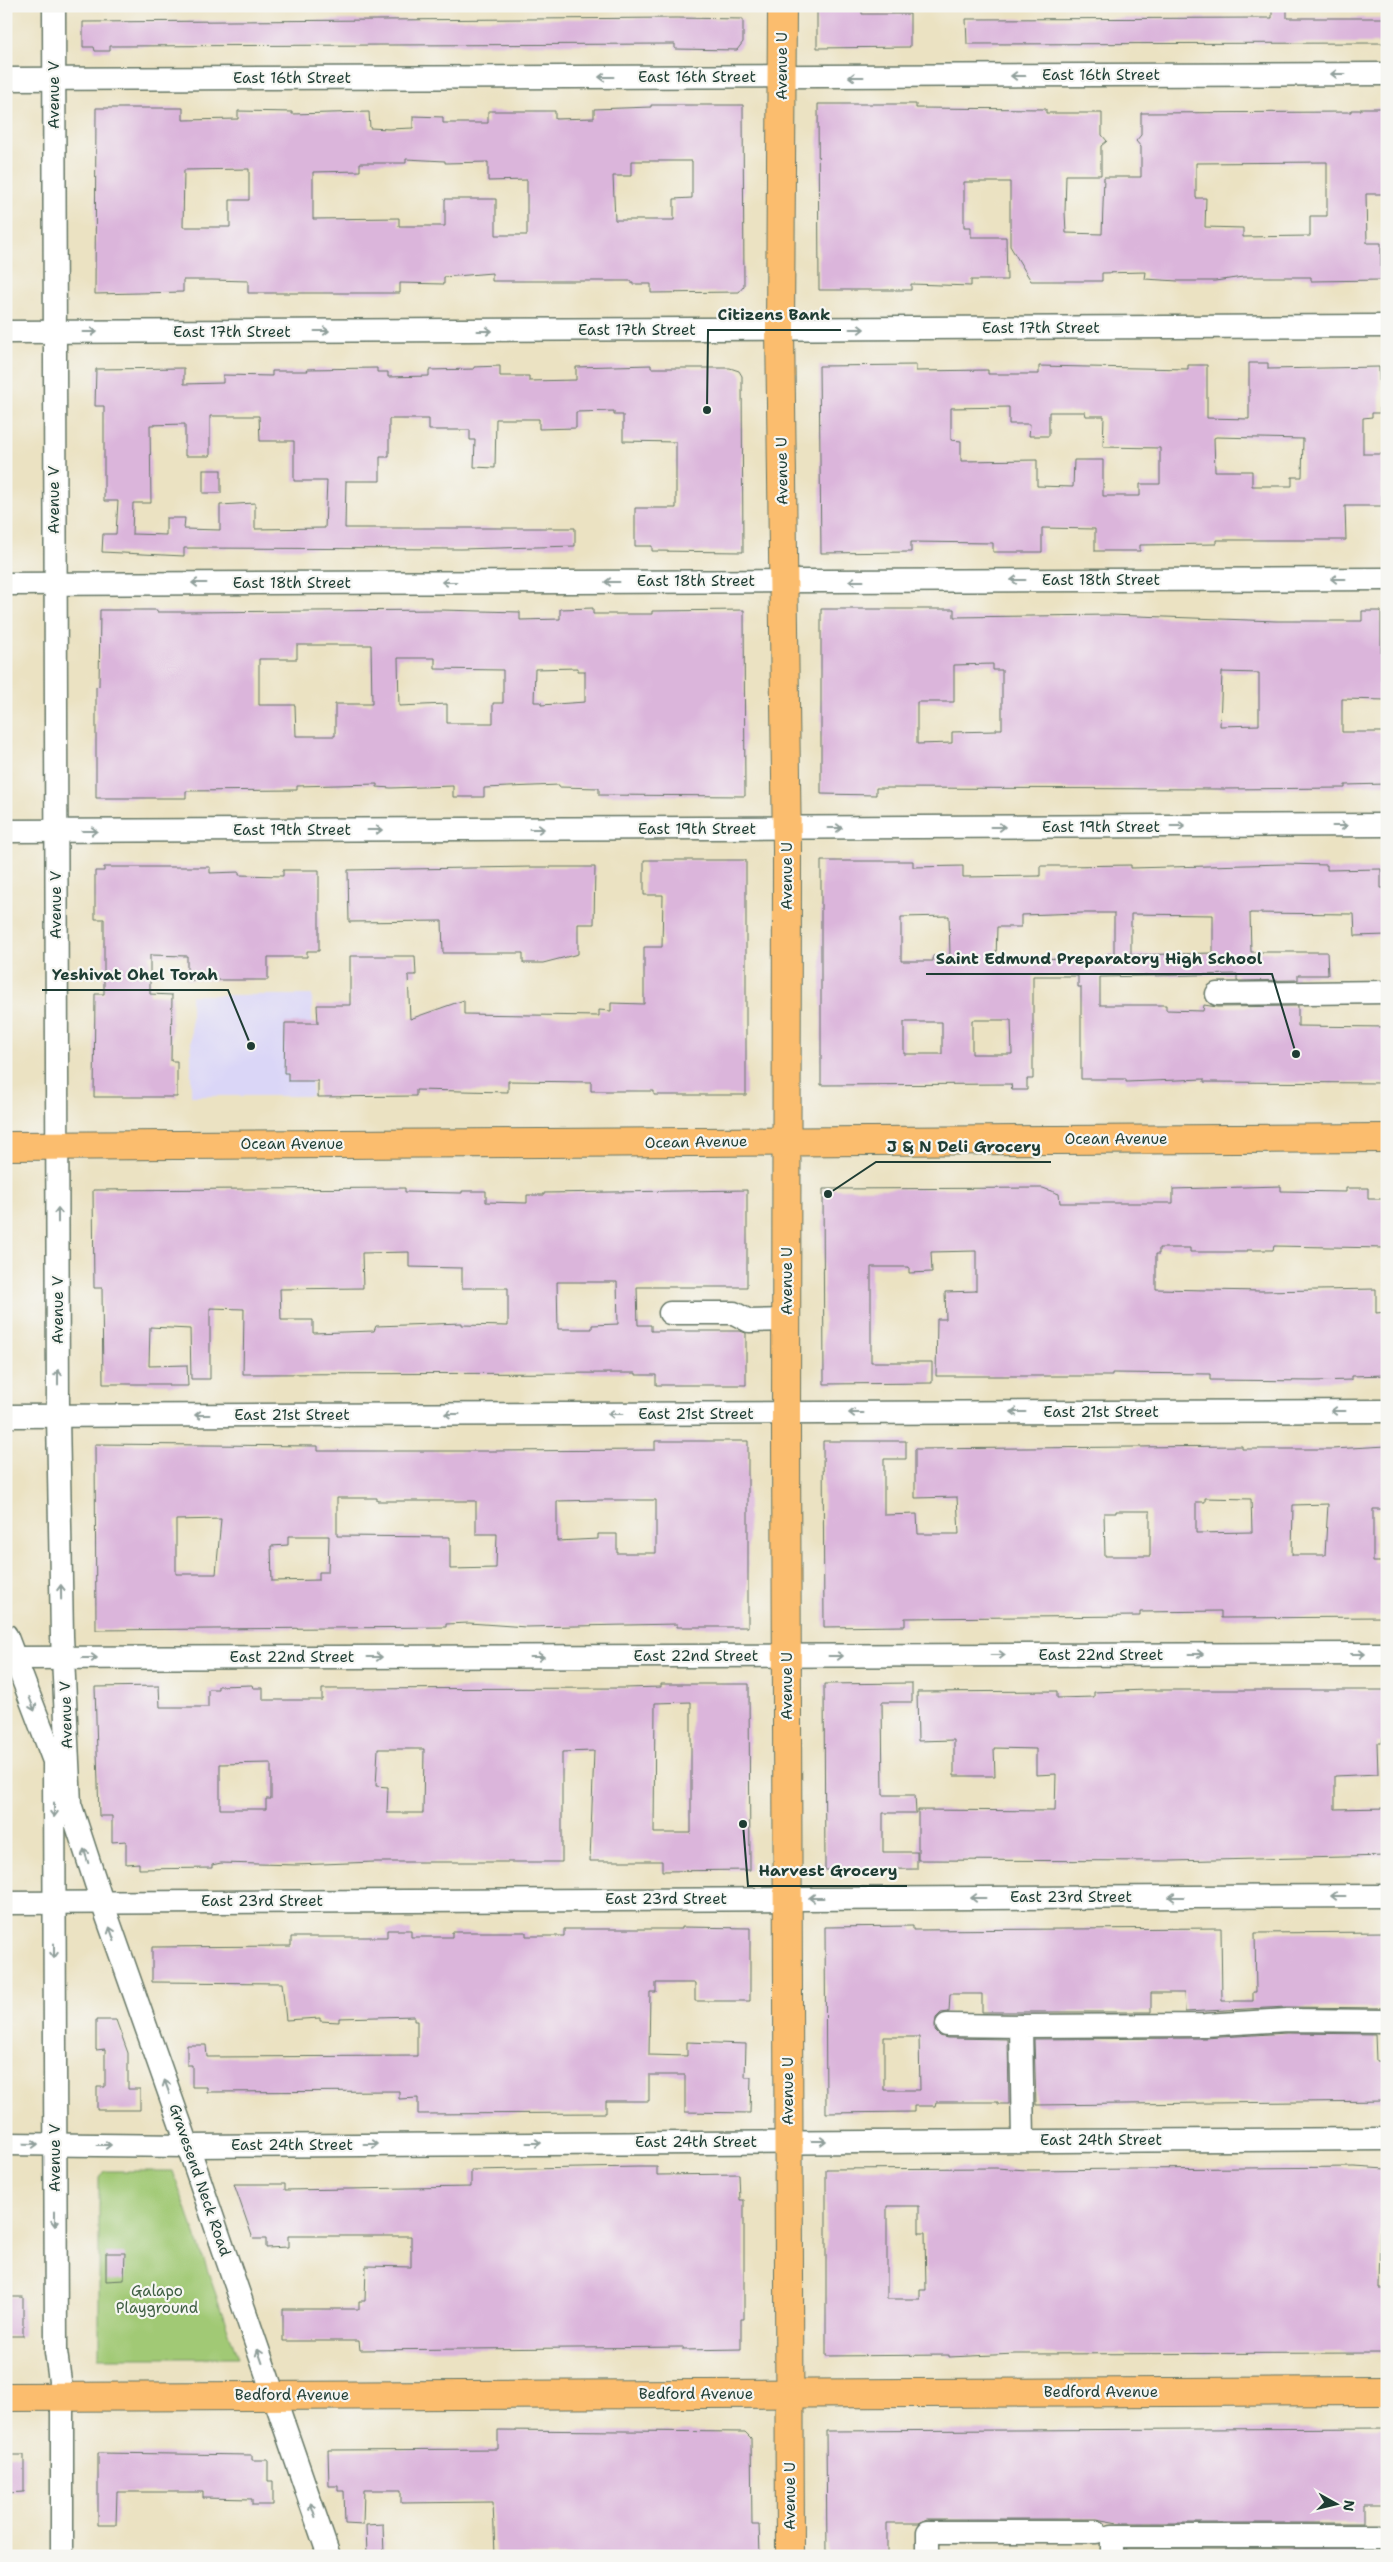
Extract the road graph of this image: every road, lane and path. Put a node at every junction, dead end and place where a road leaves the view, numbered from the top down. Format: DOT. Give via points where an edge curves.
graph roads {
  1 [pos="54,6"];
  2 [pos="782,6"];
  3 [pos="1387,74"];
  4 [pos="782,77"];
  5 [pos="6,79"];
  6 [pos="54,79"];
  7 [pos="1387,326"];
  8 [pos="780,329"];
  9 [pos="6,332"];
  10 [pos="53,332"];
  11 [pos="1387,579"];
  12 [pos="783,581"];
  13 [pos="6,584"];
  14 [pos="55,584"];
  15 [pos="1387,825"];
  16 [pos="786,828"];
  17 [pos="6,832"];
  18 [pos="56,832"];
  19 [pos="1387,992"];
  20 [pos="1217,994"];
  21 [pos="1387,1138"];
  22 [pos="787,1141"];
  23 [pos="6,1146"];
  24 [pos="58,1146"];
  25 [pos="670,1314"];
  26 [pos="786,1320"];
  27 [pos="1387,1411"];
  28 [pos="786,1413"];
  29 [pos="6,1416"];
  30 [pos="58,1416"];
  31 [pos="6,1634"];
  32 [pos="1387,1654"];
  33 [pos="787,1656"];
  34 [pos="10,1658"];
  35 [pos="64,1658"];
  36 [pos="70,1804"];
  37 [pos="1387,1896"];
  38 [pos="787,1898"];
  39 [pos="54,1902"];
  40 [pos="102,1902"];
  41 [pos="6,1903"];
  42 [pos="1387,2021"];
  43 [pos="948,2025"];
  44 [pos="1022,2026"];
  45 [pos="1387,2139"];
  46 [pos="1023,2140"];
  47 [pos="789,2141"];
  48 [pos="6,2144"];
  49 [pos="55,2145"];
  50 [pos="188,2146"];
  51 [pos="1387,2391"];
  52 [pos="790,2393"];
  53 [pos="62,2396"];
  54 [pos="274,2396"];
  55 [pos="6,2397"];
  56 [pos="1096,2532"];
  57 [pos="1387,2536"];
  58 [pos="62,2556"];
  59 [pos="329,2556"];
  60 [pos="790,2556"];
  61 [pos="928,2556"];
  62 [pos="1112,2556"];
  1 -- 6 [label="street, Avenue V"];
  2 -- 4 [label="main road, Avenue U"];
  3 -- 4 [label="street, East 16th Street, one-way"];
  4 -- 6 [label="street, East 16th Street, one-way"];
  4 -- 8 [label="main road, Avenue U"];
  5 -- 6 [label="street, East 16th Street"];
  6 -- 10 [label="street, Avenue V"];
  8 -- 7 [label="street, East 17th Street, one-way"];
  10 -- 8 [label="street, East 17th Street, one-way"];
  8 -- 12 [label="main road, Avenue U"];
  9 -- 10 [label="street, East 17th Street"];
  10 -- 14 [label="street, Avenue V"];
  11 -- 12 [label="street, East 18th Street, one-way"];
  12 -- 14 [label="street, East 18th Street, one-way"];
  12 -- 16 [label="main road, Avenue U"];
  13 -- 14 [label="street, East 18th Street"];
  14 -- 18 [label="street, Avenue V"];
  16 -- 15 [label="street, East 19th Street, one-way"];
  18 -- 16 [label="street, East 19th Street, one-way"];
  16 -- 22 [label="main road, Avenue U"];
  17 -- 18 [label="street, East 19th Street"];
  18 -- 24 [label="street, Avenue V"];
  19 -- 20 [label="street"];
  21 -- 22 [label="main road, Ocean Avenue"];
  22 -- 24 [label="main road, Ocean Avenue"];
  22 -- 26 [label="main road, Avenue U"];
  23 -- 24 [label="main road, Ocean Avenue"];
  30 -- 24 [label="street, Avenue V, one-way"];
  25 -- 26 [label="street" via="734,1314 749,1321"];
  26 -- 28 [label="main road, Avenue U"];
  27 -- 28 [label="street, East 21st Street, one-way"];
  28 -- 30 [label="street, East 21st Street, one-way"];
  28 -- 33 [label="main road, Avenue U"];
  29 -- 30 [label="street, East 21st Street"];
  35 -- 30 [label="street, Avenue V, one-way"];
  31 -- 34 [label="street"];
  33 -- 32 [label="street, East 22nd Street, one-way"];
  35 -- 33 [label="street, East 22nd Street, one-way"];
  33 -- 38 [label="main road, Avenue U"];
  34 -- 35 [label="street, East 22nd Street"];
  34 -- 39 [label="street, Avenue V, one-way" via="54,1761"];
  35 -- 36 [label="street, Avenue V"];
  40 -- 36 [label="street, Gravesend Neck Road, one-way"];
  37 -- 38 [label="street, East 23rd Street, one-way"];
  38 -- 40 [label="street, East 23rd Street"];
  38 -- 47 [label="main road, Avenue U"];
  39 -- 40 [label="street, East 23rd Street"];
  39 -- 41 [label="street, East 23rd Street"];
  39 -- 49 [label="street, Avenue V, one-way"];
  50 -- 40 [label="street, Gravesend Neck Road, one-way"];
  42 -- 44 [label="street"];
  43 -- 44 [label="street"];
  44 -- 46 [label="street"];
  45 -- 46 [label="street, East 24th Street"];
  47 -- 46 [label="street, East 24th Street, one-way"];
  50 -- 47 [label="street, East 24th Street, one-way"];
  47 -- 52 [label="main road, Avenue U"];
  48 -- 49 [label="street, East 24th Street, one-way"];
  49 -- 50 [label="street, East 24th Street, one-way"];
  49 -- 53 [label="street, Avenue V, one-way" via="56,2352"];
  54 -- 50 [label="street, Gravesend Neck Road, one-way"];
  51 -- 52 [label="main road, Bedford Avenue"];
  52 -- 54 [label="main road, Bedford Avenue"];
  52 -- 60 [label="main road, Avenue U"];
  53 -- 54 [label="main road, Bedford Avenue"];
  53 -- 55 [label="main road, Bedford Avenue"];
  53 -- 58 [label="street, Avenue V"];
  59 -- 54 [label="street, Gravesend Neck Road, one-way"];
  56 -- 61 [label="street" via="928,2532"];
  57 -- 62 [label="street" via="1112,2536"];
}
